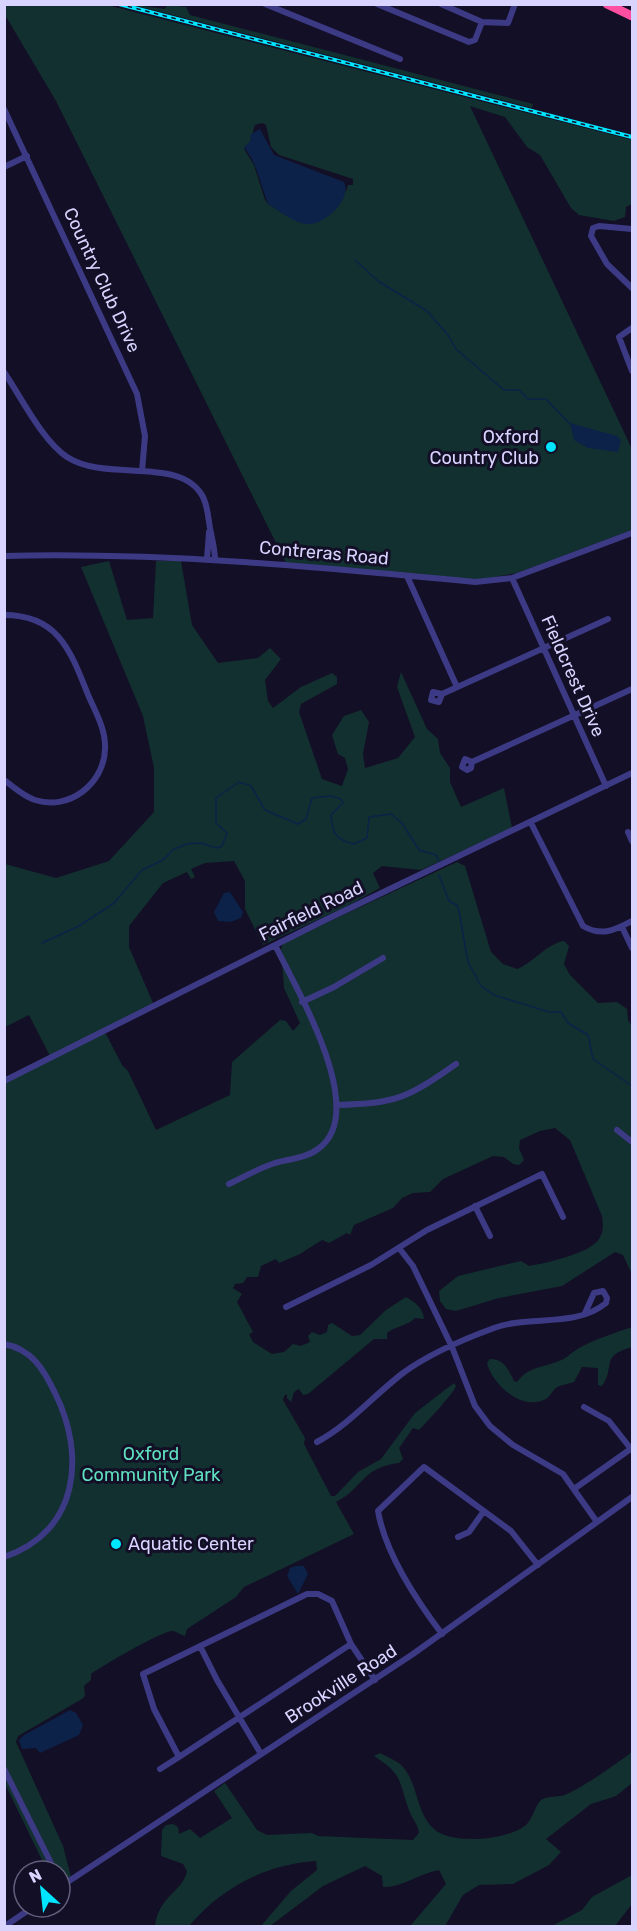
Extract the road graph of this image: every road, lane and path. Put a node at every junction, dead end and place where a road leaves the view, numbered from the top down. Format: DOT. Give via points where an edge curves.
graph roads {
  1 [pos="265,4"];
  2 [pos="377,4"];
  3 [pos="399,4"];
  4 [pos="441,4"];
  5 [pos="515,4"];
  6 [pos="607,4"];
  7 [pos="395,12"];
  8 [pos="633,16"];
  9 [pos="482,22"];
  10 [pos="400,60"];
  11 [pos="4,109"];
  12 [pos="27,156"];
  13 [pos="4,167"];
  14 [pos="633,229"];
  15 [pos="633,288"];
  16 [pos="633,328"];
  17 [pos="633,371"];
  18 [pos="4,372"];
  19 [pos="142,471"];
  20 [pos="210,529"];
  21 [pos="633,533"];
  22 [pos="4,556"];
  23 [pos="207,559"];
  24 [pos="215,560"];
  25 [pos="407,576"];
  26 [pos="512,578"];
  27 [pos="4,615"];
  28 [pos="608,619"];
  29 [pos="544,648"];
  30 [pos="457,687"];
  31 [pos="633,689"];
  32 [pos="442,694"];
  33 [pos="574,716"];
  34 [pos="472,762"];
  35 [pos="633,773"];
  36 [pos="4,780"];
  37 [pos="606,786"];
  38 [pos="531,823"];
  39 [pos="628,832"];
  40 [pos="633,841"];
  41 [pos="633,921"];
  42 [pos="622,927"];
  43 [pos="275,945"];
  44 [pos="633,948"];
  45 [pos="383,958"];
  46 [pos="302,1002"];
  47 [pos="456,1064"];
  48 [pos="4,1081"];
  49 [pos="336,1105"];
  50 [pos="617,1130"];
  51 [pos="633,1142"];
  52 [pos="228,1184"];
  53 [pos="476,1206"];
  54 [pos="563,1217"];
  55 [pos="490,1236"];
  56 [pos="399,1248"];
  57 [pos="286,1307"];
  58 [pos="585,1313"];
  59 [pos="4,1344"];
  60 [pos="452,1347"];
  61 [pos="584,1407"];
  62 [pos="317,1442"];
  63 [pos="632,1448"];
  64 [pos="574,1489"];
  65 [pos="633,1497"];
  66 [pos="484,1511"];
  67 [pos="597,1522"];
  68 [pos="458,1537"];
  69 [pos="4,1557"];
  70 [pos="538,1565"];
  71 [pos="442,1634"];
  72 [pos="351,1644"];
  73 [pos="200,1646"];
  74 [pos="375,1680"];
  75 [pos="238,1718"];
  76 [pos="261,1754"];
  77 [pos="179,1757"];
  78 [pos="4,1769"];
  79 [pos="160,1769"];
  80 [pos="49,1859"];
  81 [pos="72,1877"];
  1 -- 10 [label="street"];
  2 -- 7 [label="street"];
  3 -- 7 [label="street"];
  4 -- 9 [label="street"];
  5 -- 9 [label="street" via="508,23"];
  6 -- 8 [label="highway"];
  7 -- 9 [label="street" via="469,42 475,40"];
  11 -- 12 [label="street, Country Club Drive"];
  12 -- 13 [label="street"];
  12 -- 19 [label="street, Country Club Drive" via="137,394 145,436"];
  14 -- 15 [label="street" via="599,226 591,231 607,264"];
  16 -- 17 [label="street" via="619,337"];
  18 -- 19 [label="street" via="48,437 68,457 98,470"];
  19 -- 20 [label="street" via="172,474 191,483 204,497"];
  20 -- 23 [label="street"];
  20 -- 24 [label="street"];
  21 -- 26 [label="street, Contreras Road"];
  22 -- 23 [label="street, Contreras Road"];
  23 -- 24 [label="street, Contreras Road"];
  24 -- 25 [label="street, Contreras Road"];
  25 -- 26 [label="street, Contreras Road" via="475,582"];
  25 -- 30 [label="street"];
  26 -- 29 [label="street, Fieldcrest Drive"];
  27 -- 36 [label="street" via="43,624 63,640 101,724 105,747 102,768 95,779 71,798 48,803 34,800"];
  28 -- 29 [label="street"];
  29 -- 30 [label="street"];
  29 -- 33 [label="street, Fieldcrest Drive"];
  30 -- 32 [label="street"];
  31 -- 33 [label="street"];
  33 -- 34 [label="street"];
  33 -- 37 [label="street, Fieldcrest Drive"];
  35 -- 37 [label="street, Fairfield Road"];
  37 -- 38 [label="street, Fairfield Road"];
  38 -- 42 [label="street" via="583,926 601,933"];
  38 -- 43 [label="street, Fairfield Road"];
  39 -- 40 [label="street"];
  41 -- 42 [label="street"];
  42 -- 44 [label="street"];
  43 -- 46 [label="street"];
  43 -- 48 [label="street, Fairfield Road"];
  45 -- 46 [label="street"];
  46 -- 49 [label="street" via="331,1066"];
  47 -- 49 [label="street" via="419,1090 394,1100"];
  49 -- 52 [label="street" via="333,1132 317,1150 273,1163"];
  50 -- 51 [label="street"];
  53 -- 54 [label="street" via="542,1174"];
  53 -- 55 [label="street"];
  53 -- 56 [label="street"];
  56 -- 57 [label="street"];
  56 -- 60 [label="street" via="413,1266"];
  58 -- 60 [label="street" via="513,1322"];
  59 -- 69 [label="street" via="27,1353 46,1373 68,1422 74,1462 70,1488 52,1525 26,1548"];
  60 -- 62 [label="street" via="403,1374 348,1423"];
  60 -- 64 [label="street" via="475,1406 490,1426 513,1445 552,1466"];
  61 -- 63 [label="street" via="609,1421"];
  63 -- 64 [label="street"];
  64 -- 67 [label="street"];
  65 -- 67 [label="street, Brookville Road"];
  66 -- 68 [label="street" via="469,1532"];
  66 -- 70 [label="street" via="511,1531"];
  66 -- 71 [label="street" via="424,1467 378,1511 385,1536 417,1600"];
  67 -- 70 [label="street, Brookville Road"];
  70 -- 71 [label="street, Brookville Road"];
  71 -- 74 [label="street, Brookville Road"];
  72 -- 73 [label="street" via="332,1601 307,1594"];
  72 -- 74 [label="street"];
  72 -- 75 [label="street"];
  73 -- 75 [label="street"];
  73 -- 77 [label="street" via="143,1674 154,1709"];
  74 -- 76 [label="street, Brookville Road"];
  75 -- 76 [label="street"];
  75 -- 77 [label="street"];
  76 -- 81 [label="street, Brookville Road"];
  77 -- 79 [label="street"];
  78 -- 80 [label="street"];
}
